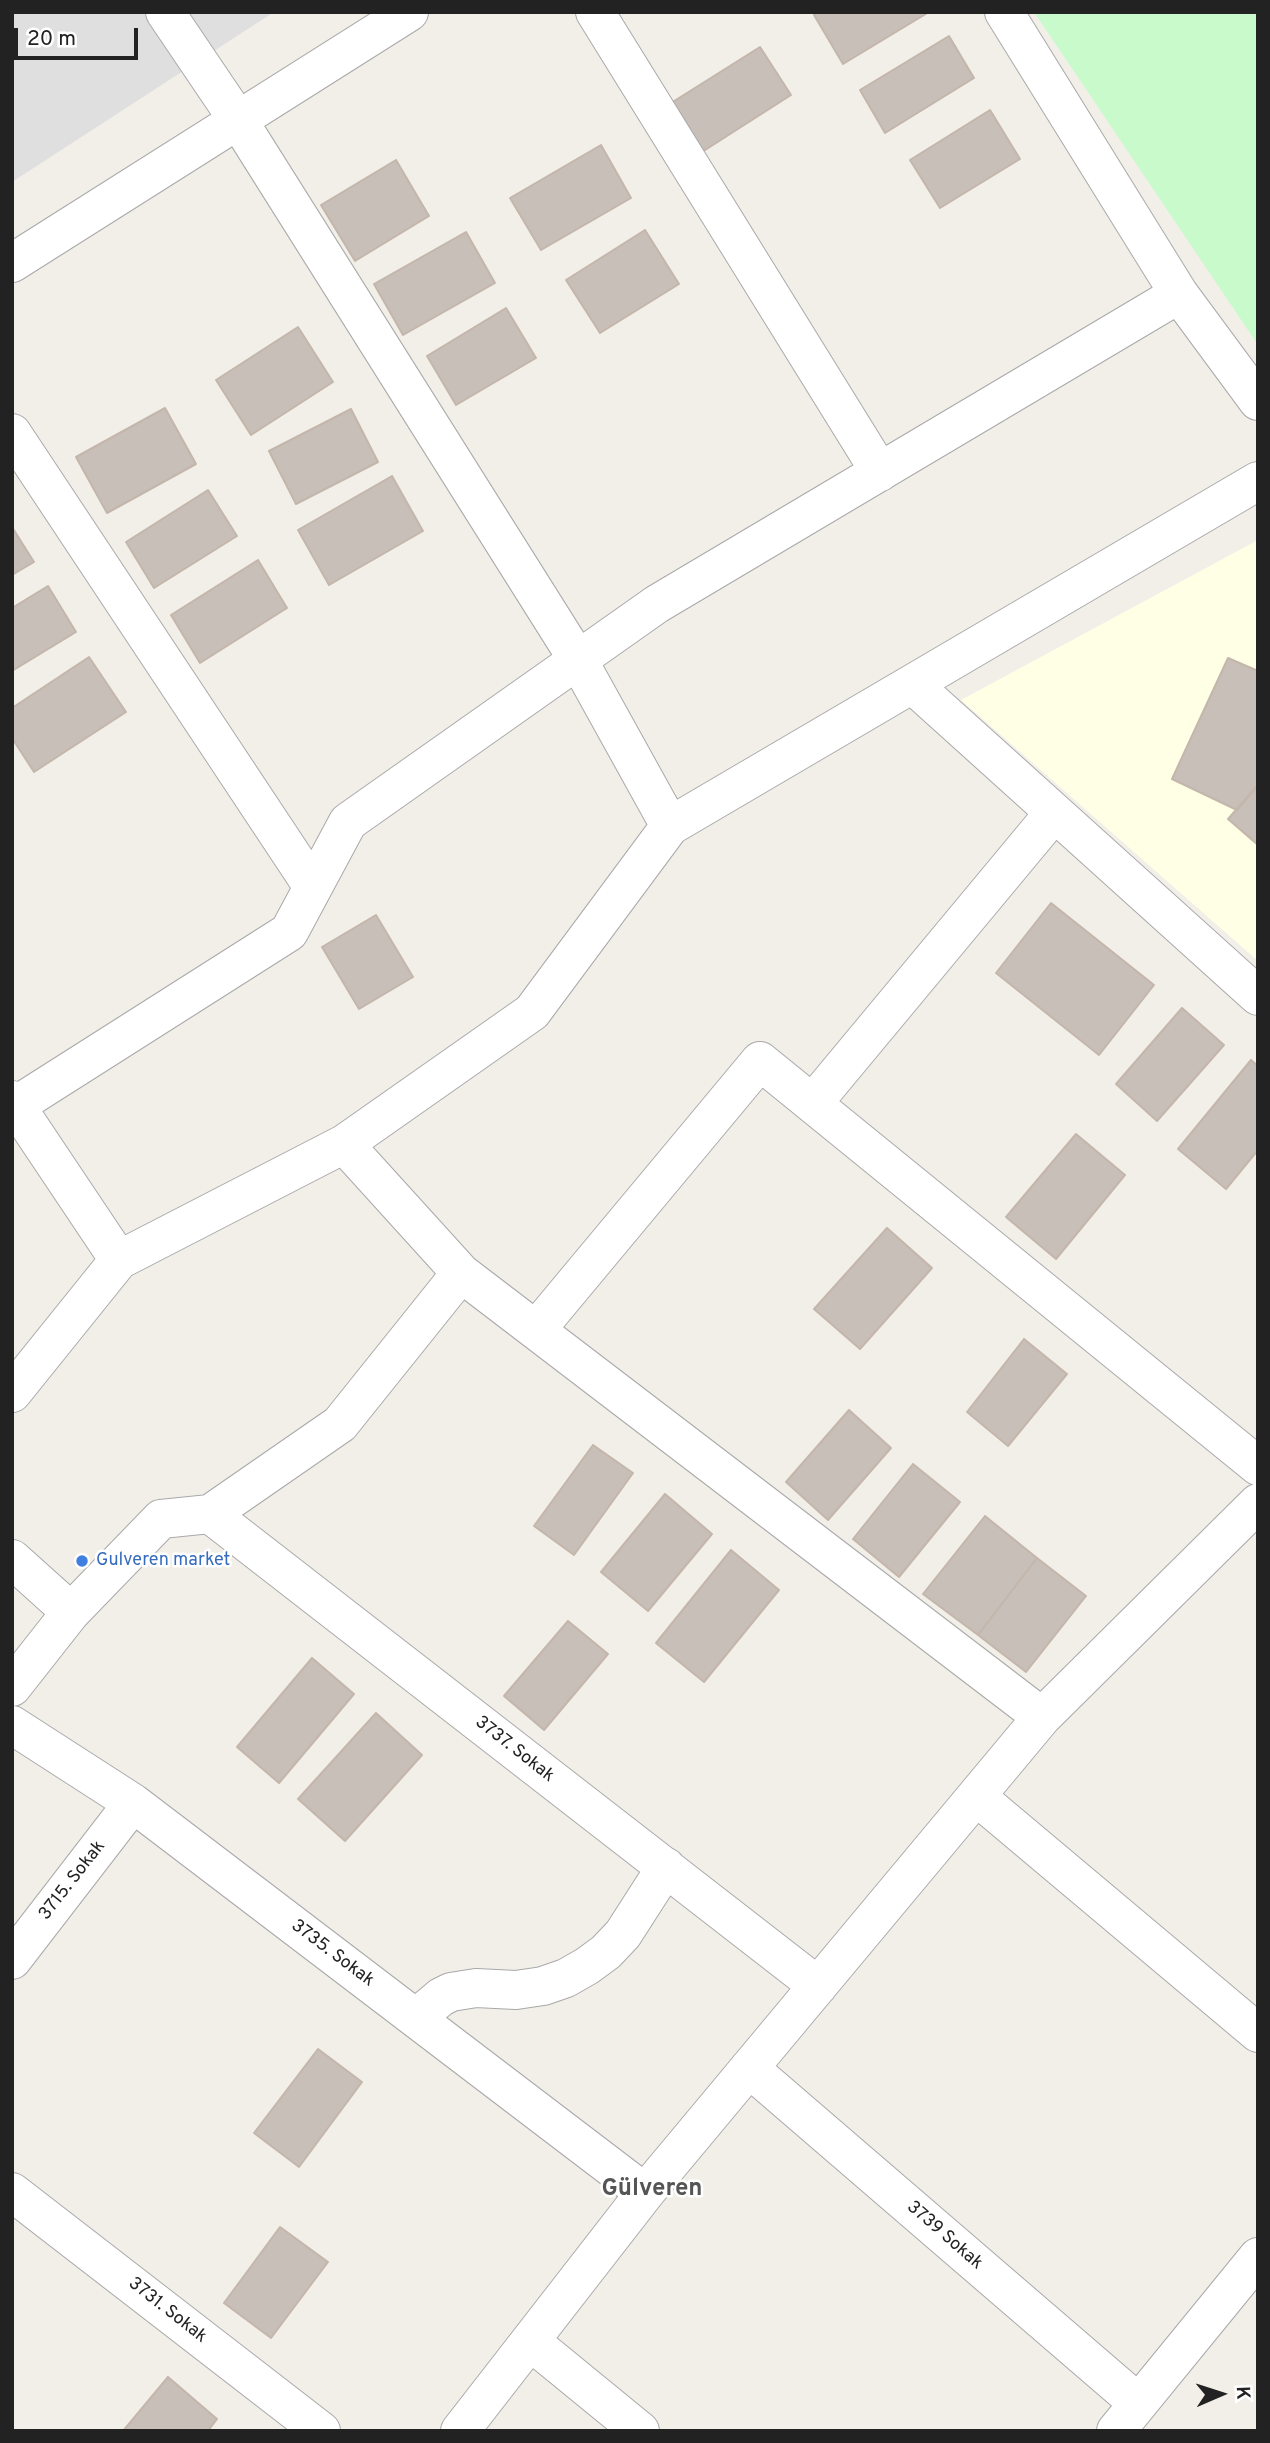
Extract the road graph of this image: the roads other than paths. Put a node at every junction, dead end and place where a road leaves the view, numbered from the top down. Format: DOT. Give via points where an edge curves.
graph roads {
  1 [pos="165,12"];
  2 [pos="410,12"];
  3 [pos="595,12"];
  4 [pos="1003,12"];
  5 [pos="238,120"];
  6 [pos="12,263"];
  7 [pos="1179,293"];
  8 [pos="1258,401"];
  9 [pos="12,433"];
  10 [pos="880,472"];
  11 [pos="1258,481"];
  12 [pos="578,660"];
  13 [pos="912,684"];
  14 [pos="1054,813"];
  15 [pos="670,826"];
  16 [pos="313,887"];
  17 [pos="1258,996"];
  18 [pos="813,1103"];
  19 [pos="13,1104"];
  20 [pos="344,1144"];
  21 [pos="120,1260"];
  22 [pos="461,1273"];
  23 [pos="537,1330"];
  24 [pos="12,1393"];
  25 [pos="1258,1466"];
  26 [pos="1258,1503"];
  27 [pos="210,1514"];
  28 [pos="12,1559"];
  29 [pos="71,1612"];
  30 [pos="12,1687"];
  31 [pos="1042,1717"];
  32 [pos="12,1725"];
  33 [pos="976,1796"];
  34 [pos="133,1803"];
  35 [pos="666,1867"];
  36 [pos="12,1960"];
  37 [pos="818,1986"];
  38 [pos="416,2018"];
  39 [pos="1258,2033"];
  40 [pos="749,2068"];
  41 [pos="12,2192"];
  42 [pos="645,2193"];
  43 [pos="1258,2258"];
  44 [pos="530,2342"];
  45 [pos="1127,2417"];
  46 [pos="321,2431"];
  47 [pos="460,2431"];
  48 [pos="640,2431"];
  1 -- 5 [label="street"];
  2 -- 5 [label="street"];
  3 -- 10 [label="street"];
  4 -- 7 [label="street"];
  5 -- 6 [label="street"];
  5 -- 12 [label="street"];
  7 -- 8 [label="street"];
  7 -- 10 [label="street"];
  9 -- 16 [label="street"];
  10 -- 12 [label="street" via="657,604"];
  11 -- 13 [label="street"];
  12 -- 15 [label="street"];
  12 -- 16 [label="street" via="348,822"];
  13 -- 14 [label="street"];
  13 -- 15 [label="street"];
  14 -- 17 [label="street"];
  14 -- 18 [label="street"];
  15 -- 20 [label="street" via="532,1012"];
  16 -- 19 [label="street" via="289,932"];
  18 -- 23 [label="street" via="760,1061"];
  18 -- 25 [label="street"];
  19 -- 21 [label="street"];
  20 -- 21 [label="street"];
  20 -- 22 [label="street"];
  21 -- 24 [label="street"];
  22 -- 23 [label="street"];
  22 -- 27 [label="street" via="340,1424"];
  23 -- 31 [label="street"];
  26 -- 31 [label="street"];
  27 -- 29 [label="street" via="161,1519"];
  27 -- 35 [label="street, 3737. Sokak"];
  28 -- 29 [label="street"];
  29 -- 30 [label="street"];
  31 -- 33 [label="street"];
  32 -- 34 [label="street, 3735. Sokak"];
  33 -- 37 [label="street"];
  33 -- 39 [label="street"];
  34 -- 36 [label="street, 3715. Sokak"];
  34 -- 38 [label="street, 3735. Sokak"];
  35 -- 37 [label="street, 3737. Sokak"];
  35 -- 38 [label="street" via="623,1934 587,1966 543,1986 451,1992"];
  37 -- 40 [label="street"];
  38 -- 42 [label="street, 3735. Sokak"];
  40 -- 42 [label="street"];
  40 -- 45 [label="street, 3739 Sokak"];
  41 -- 46 [label="street, 3731. Sokak"];
  42 -- 44 [label="street"];
  43 -- 45 [label="street"];
  44 -- 47 [label="street"];
  44 -- 48 [label="street"];
}
